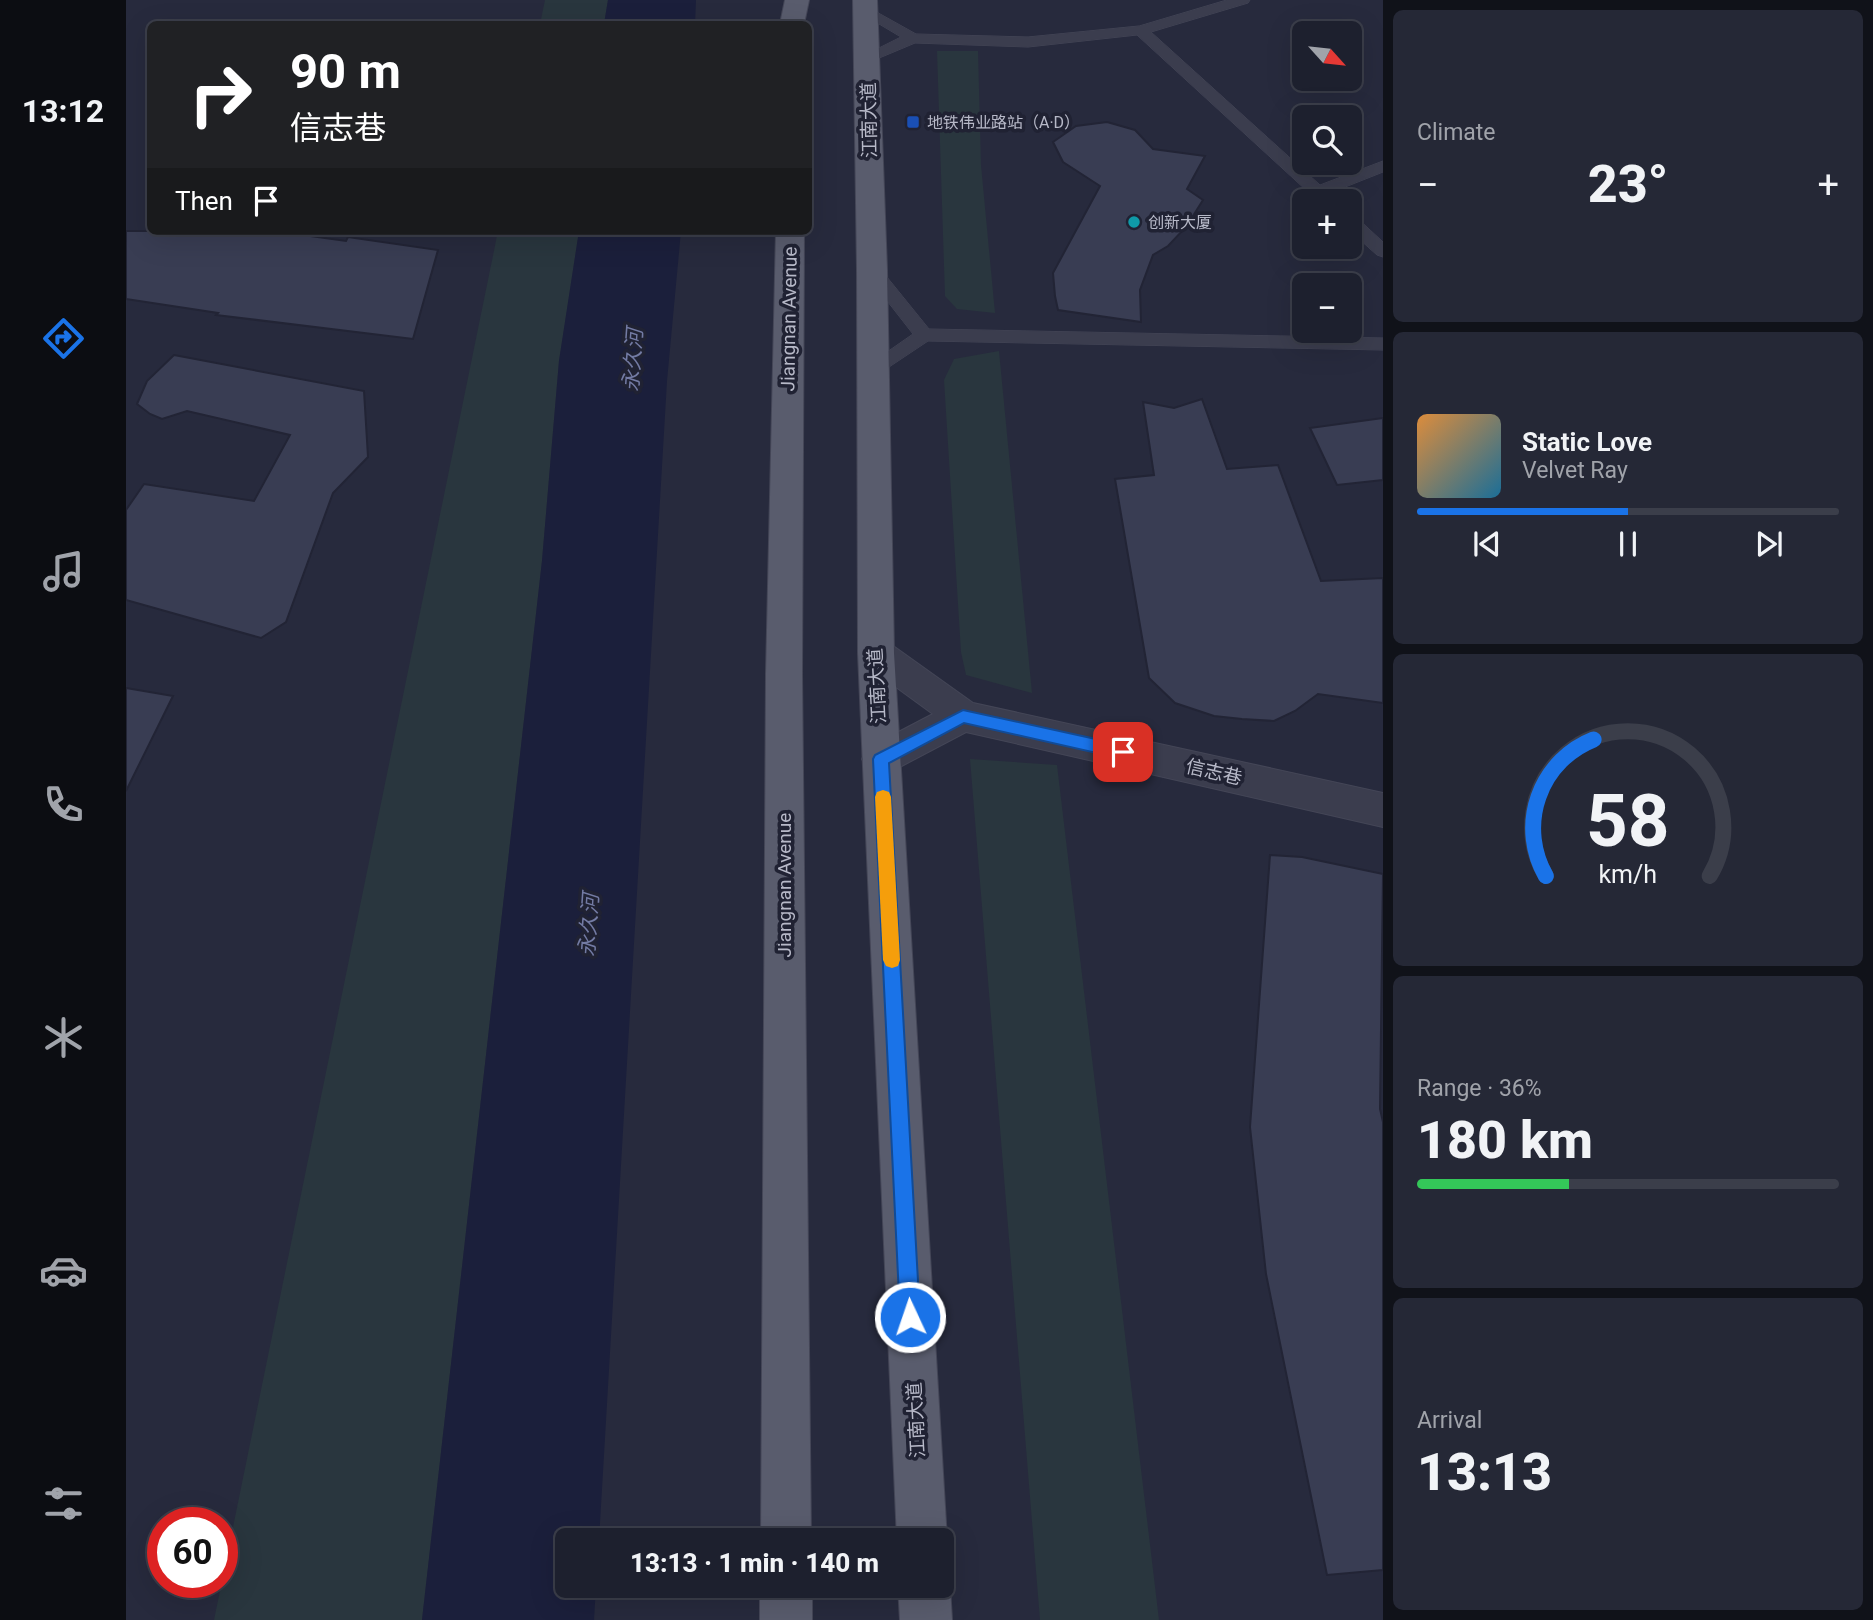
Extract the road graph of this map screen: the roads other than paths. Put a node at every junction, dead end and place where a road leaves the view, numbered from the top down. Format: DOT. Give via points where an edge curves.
graph roads {
  1 [pos="797,0"];
  2 [pos="1243,0"];
  3 [pos="865,4"];
  4 [pos="793,21"];
  5 [pos="1140,30"];
  6 [pos="913,38"];
  7 [pos="867,58"];
  8 [pos="1383,166"];
  9 [pos="1315,189"];
  10 [pos="1337,189"];
  11 [pos="1362,232"];
  12 [pos="790,235"];
  13 [pos="1383,251"];
  14 [pos="872,270"];
  15 [pos="924,335"];
  16 [pos="1383,344"];
  17 [pos="871,373"];
  18 [pos="876,653"];
  19 [pos="963,716"];
  20 [pos="881,759"];
  21 [pos="1383,810"];
  22 [pos="786,1528"];
  23 [pos="921,1528"];
  24 [pos="786,1598"];
  25 [pos="925,1598"];
  26 [pos="786,1620"];
  27 [pos="926,1620"];
  1 -- 4 [label="main road"];
  2 -- 5 [label="lane"];
  3 -- 6 [label="lane"];
  3 -- 7 [label="main road, 江南大道"];
  5 -- 6 [label="lane" via="1028,43"];
  5 -- 9 [label="lane"];
  6 -- 7 [label="lane"];
  7 -- 14 [label="main road, 江南大道"];
  8 -- 10 [label="lane"];
  11 -- 13 [label="lane"];
  12 -- 22 [label="main road, Jiangnan Avenue" via="784,674"];
  14 -- 15 [label="lane"];
  14 -- 17 [label="main road, 江南大道"];
  15 -- 16 [label="lane"];
  15 -- 17 [label="lane"];
  17 -- 18 [label="main road, 江南大道"];
  18 -- 19 [label="street, 信志巷"];
  18 -- 20 [label="main road, 江南大道"];
  19 -- 20 [label="street"];
  19 -- 21 [label="street, 信志巷"];
  20 -- 23 [label="main road, 江南大道"];
  24 -- 26 [label="main road"];
  25 -- 27 [label="main road"];
}
